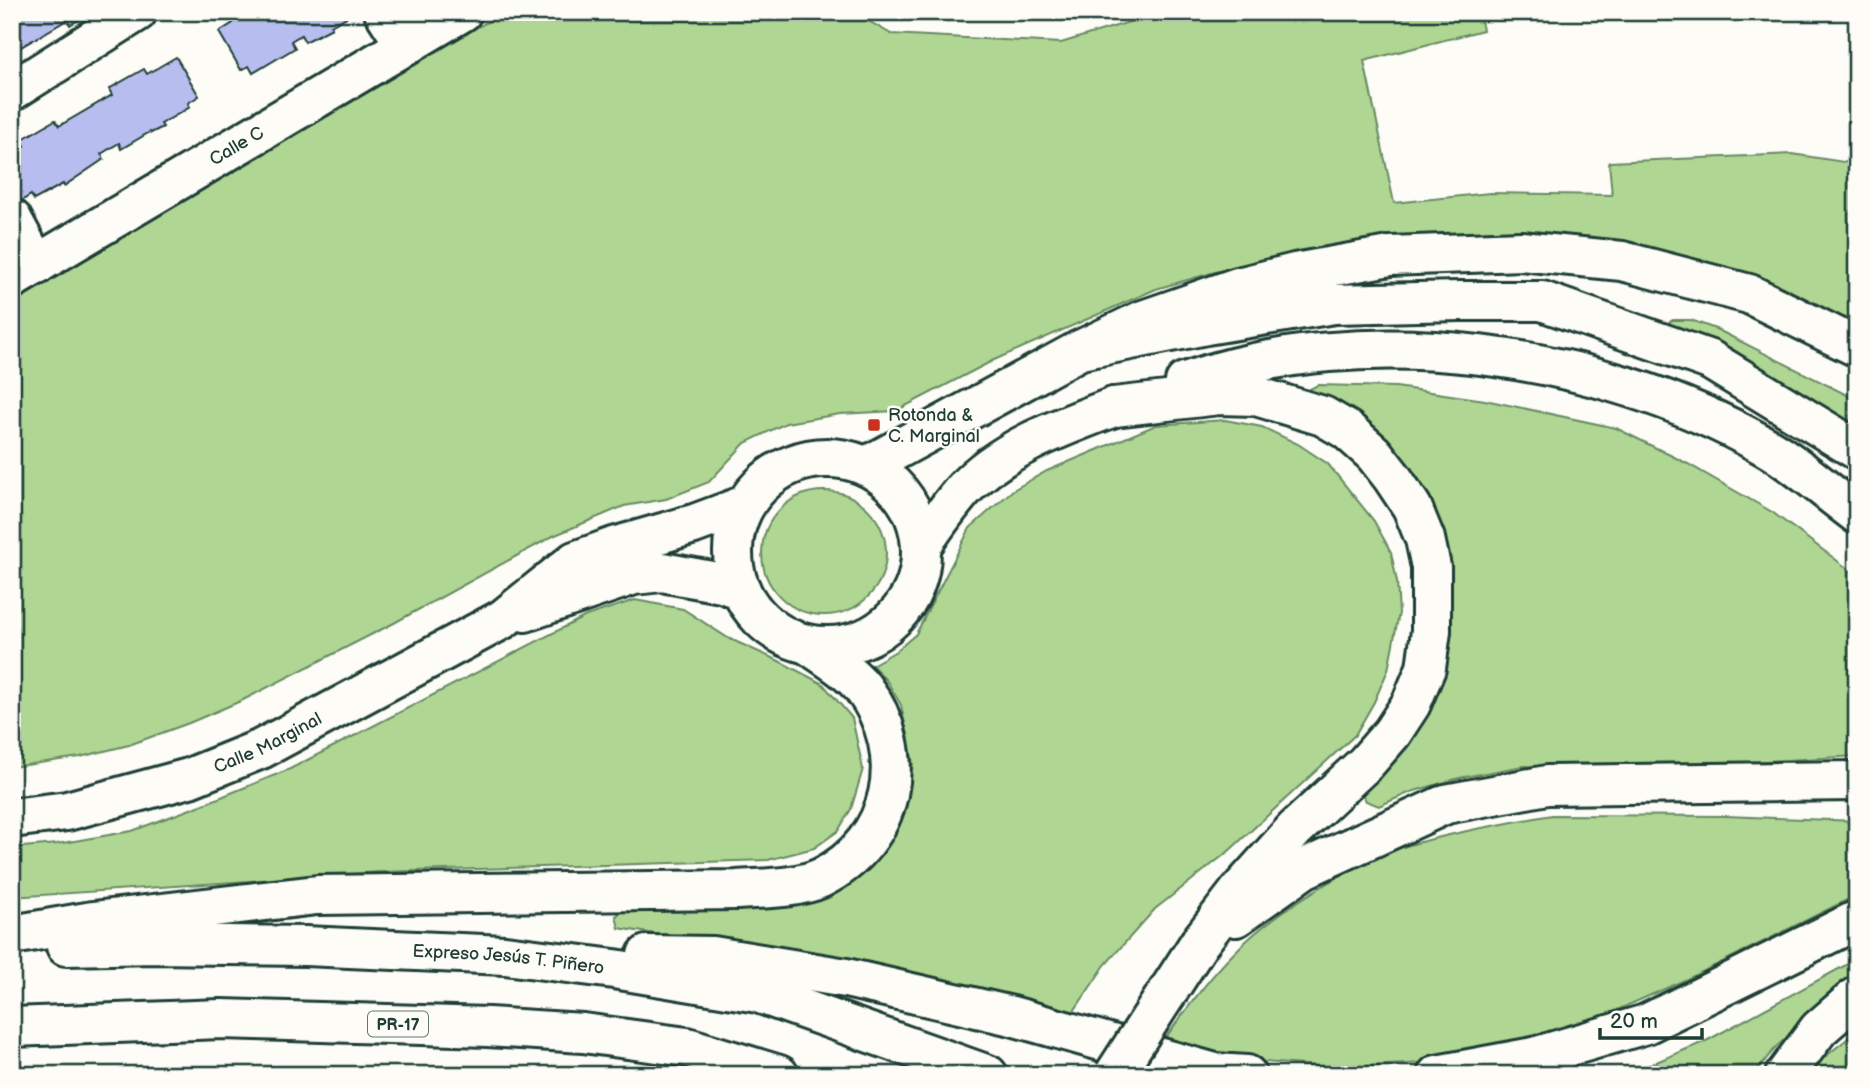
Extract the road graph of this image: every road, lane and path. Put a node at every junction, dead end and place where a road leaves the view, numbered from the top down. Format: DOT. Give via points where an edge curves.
graph roads {
  1 [pos="137,12"];
  2 [pos="384,12"];
  3 [pos="462,12"];
  4 [pos="406,46"];
  5 [pos="12,91"];
  6 [pos="12,219"];
  7 [pos="24,272"];
  8 [pos="1857,347"];
  9 [pos="1080,350"];
  10 [pos="1114,407"];
  11 [pos="1857,450"];
  12 [pos="867,466"];
  13 [pos="745,505"];
  14 [pos="1857,514"];
  15 [pos="922,545"];
  16 [pos="741,590"];
  17 [pos="503,618"];
  18 [pos="809,645"];
  19 [pos="1857,781"];
  20 [pos="12,818"];
  21 [pos="1857,920"];
  22 [pos="12,935"];
  23 [pos="1200,942"];
  24 [pos="12,947"];
  25 [pos="505,955"];
  26 [pos="1857,996"];
  27 [pos="12,1027"];
  28 [pos="779,1075"];
  29 [pos="988,1075"];
  30 [pos="1114,1075"];
  31 [pos="1247,1075"];
  32 [pos="1437,1075"];
  33 [pos="1785,1075"];
  1 -- 5 [label="main road"];
  2 -- 4 [label="main road"];
  3 -- 4 [label="main road, Calle C"];
  4 -- 7 [label="main road, Calle C"];
  6 -- 7 [label="main road"];
  8 -- 9 [label="main road" via="1749,294 1622,261 1521,251 1390,256 1295,273 1143,320"];
  9 -- 11 [label="main road" via="1334,304 1542,301 1710,360"];
  9 -- 12 [label="main road"];
  10 -- 14 [label="main road" via="1192,379 1319,354 1396,349 1513,358 1623,384 1722,425 1764,445"];
  10 -- 15 [label="main road" via="1055,430 1001,460 965,488"];
  10 -- 23 [label="main road" via="1219,395 1256,396 1323,416 1347,430 1392,477 1412,507 1431,567 1426,668 1411,704 1375,753 1295,829"];
  12 -- 13 [label="main road" via="828,459 792,466 760,486"];
  12 -- 15 [label="main road" via="888,478 911,506"];
  13 -- 16 [label="main road" via="732,544"];
  13 -- 17 [label="main road, Calle Marginal" via="575,561"];
  15 -- 18 [label="main road" via="915,587 892,619 858,641"];
  16 -- 17 [label="main road, Calle Marginal" via="683,574 634,575"];
  16 -- 18 [label="main road" via="768,626"];
  17 -- 20 [label="main road, Calle Marginal" via="261,749 189,778 67,811"];
  18 -- 22 [label="main road" via="862,687 887,737 892,769 889,794 871,835 855,854 818,879 737,890 317,895"];
  19 -- 23 [label="main road" via="1547,785 1446,804 1304,869"];
  21 -- 32 [label="main road" via="1646,1024 1534,1057"];
  23 -- 30 [label="main road, bridge"];
  24 -- 25 [label="main road, Expreso Jesús T. Piñero" via="304,946"];
  25 -- 29 [label="main road, Expreso Jesús T. Piñero" via="758,993"];
  25 -- 31 [label="main road" via="713,956 871,984 1012,1016 1215,1073"];
  26 -- 33 [label="main road" via="1819,1029"];
  27 -- 28 [label="main road, PR-17" via="221,1019 488,1027 583,1033 687,1047"];
}
